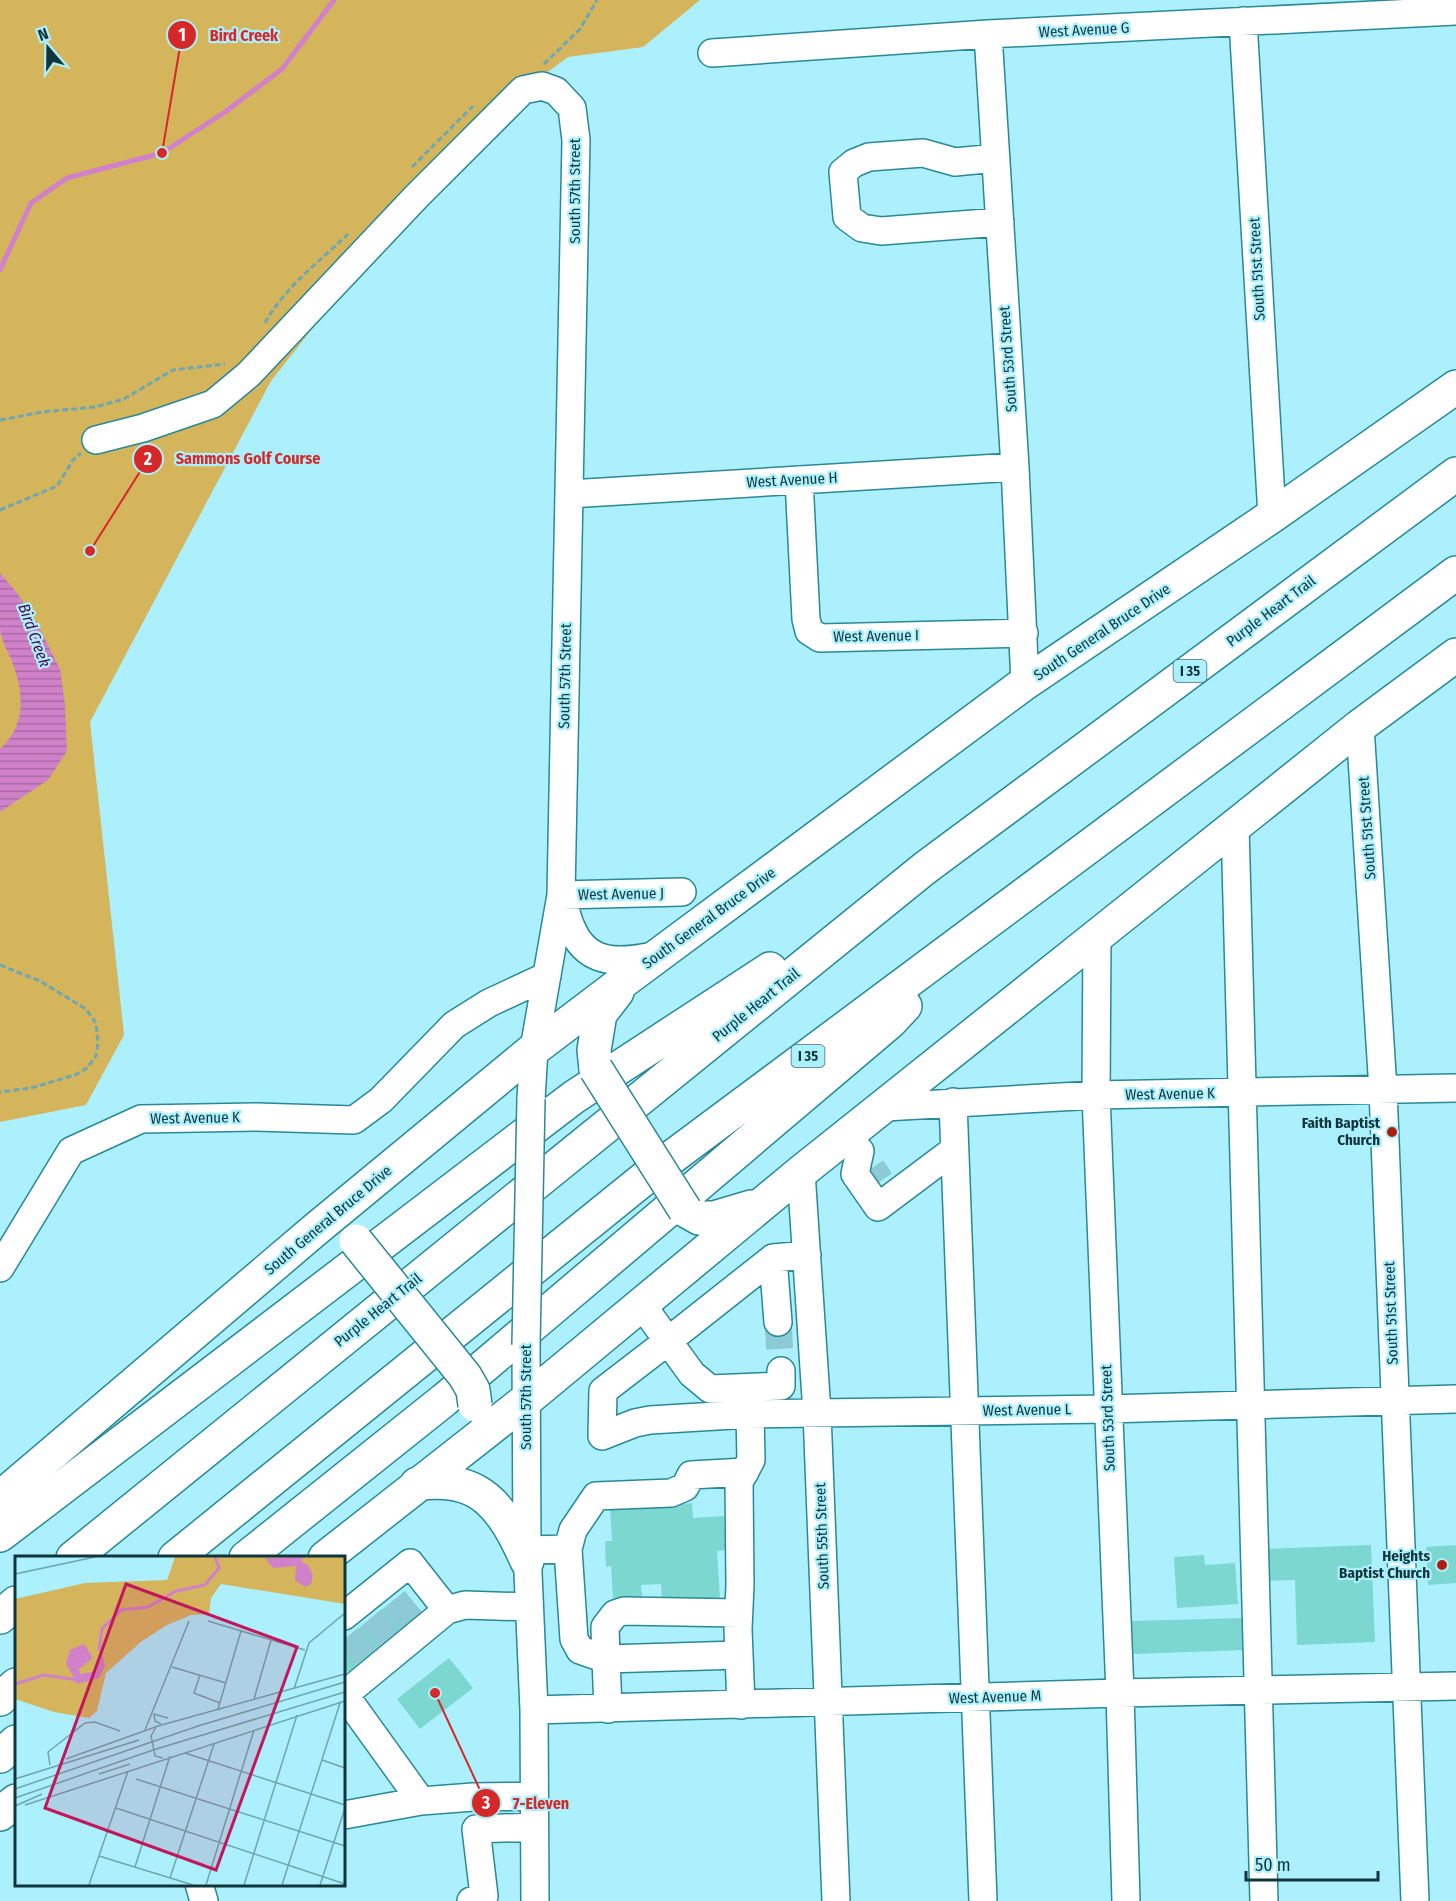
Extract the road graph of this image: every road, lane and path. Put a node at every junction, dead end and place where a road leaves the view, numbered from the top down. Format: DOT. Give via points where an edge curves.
graph roads {
  1 [pos="597,0"];
  2 [pos="1456,11"];
  3 [pos="1243,21"];
  4 [pos="988,34"];
  5 [pos="712,53"];
  6 [pos="539,68"];
  7 [pos="477,102"];
  8 [pos="996,158"];
  9 [pos="406,173"];
  10 [pos="1000,222"];
  11 [pos="348,234"];
  12 [pos="263,326"];
  13 [pos="232,359"];
  14 [pos="1456,387"];
  15 [pos="0,420"];
  16 [pos="96,440"];
  17 [pos="1015,467"];
  18 [pos="1456,474"];
  19 [pos="800,480"];
  20 [pos="569,494"];
  21 [pos="0,510"];
  22 [pos="1272,516"];
  23 [pos="1456,573"];
  24 [pos="1024,633"];
  25 [pos="1456,654"];
  26 [pos="1025,683"];
  27 [pos="1360,726"];
  28 [pos="1235,826"];
  29 [pos="925,868"];
  30 [pos="682,892"];
  31 [pos="561,895"];
  32 [pos="979,928"];
  33 [pos="1097,936"];
  34 [pos="660,955"];
  35 [pos="0,965"];
  36 [pos="547,976"];
  37 [pos="628,977"];
  38 [pos="534,1049"];
  39 [pos="1456,1088"];
  40 [pos="1383,1090"];
  41 [pos="0,1092"];
  42 [pos="1241,1093"];
  43 [pos="1096,1095"];
  44 [pos="953,1102"];
  45 [pos="885,1107"];
  46 [pos="954,1150"];
  47 [pos="871,1166"];
  48 [pos="801,1172"];
  49 [pos="765,1202"];
  50 [pos="316,1229"];
  51 [pos="807,1255"];
  52 [pos="773,1258"];
  53 [pos="0,1268"];
  54 [pos="642,1305"];
  55 [pos="778,1322"];
  56 [pos="668,1341"];
  57 [pos="781,1371"];
  58 [pos="1456,1399"];
  59 [pos="525,1401"];
  60 [pos="1394,1401"];
  61 [pos="1250,1405"];
  62 [pos="1108,1409"];
  63 [pos="963,1411"];
  64 [pos="818,1413"];
  65 [pos="750,1414"];
  66 [pos="745,1472"];
  67 [pos="417,1484"];
  68 [pos="0,1498"];
  69 [pos="0,1535"];
  70 [pos="568,1549"];
  71 [pos="527,1555"];
  72 [pos="74,1556"];
  73 [pos="176,1556"];
  74 [pos="247,1556"];
  75 [pos="326,1556"];
  76 [pos="15,1604"];
  77 [pos="529,1607"];
  78 [pos="447,1610"];
  79 [pos="738,1613"];
  80 [pos="0,1617"];
  81 [pos="353,1621"];
  82 [pos="739,1655"];
  83 [pos="606,1659"];
  84 [pos="15,1686"];
  85 [pos="1456,1686"];
  86 [pos="1408,1687"];
  87 [pos="1258,1690"];
  88 [pos="345,1693"];
  89 [pos="1120,1693"];
  90 [pos="345,1695"];
  91 [pos="975,1698"];
  92 [pos="0,1699"];
  93 [pos="829,1703"];
  94 [pos="741,1705"];
  95 [pos="608,1709"];
  96 [pos="534,1710"];
  97 [pos="15,1743"];
  98 [pos="0,1756"];
  99 [pos="534,1796"];
  100 [pos="473,1797"];
  101 [pos="421,1801"];
  102 [pos="15,1802"];
  103 [pos="0,1814"];
  104 [pos="345,1815"];
  105 [pos="534,1827"];
  106 [pos="476,1829"];
  107 [pos="200,1886"];
  108 [pos="204,1901"];
  109 [pos="471,1901"];
  110 [pos="535,1901"];
  111 [pos="836,1901"];
  112 [pos="983,1901"];
  113 [pos="1126,1901"];
  114 [pos="1264,1901"];
  115 [pos="1415,1901"];
  1 -- 6 [label="path" via="580,29"];
  2 -- 3 [label="street, West Avenue G"];
  3 -- 4 [label="street, West Avenue G"];
  3 -- 22 [label="street, South 51st Street"];
  4 -- 5 [label="street, West Avenue G"];
  4 -- 8 [label="street, South 53rd Street"];
  7 -- 9 [label="path"];
  8 -- 10 [label="street, South 53rd Street"];
  8 -- 10 [label="street" via="955,162 923,153 869,157 843,172 847,217 862,228 881,231"];
  10 -- 17 [label="street, South 53rd Street"];
  11 -- 12 [label="path" via="289,291"];
  13 -- 15 [label="path" via="226,364 173,370 124,399 95,407"];
  14 -- 22 [label="main road, South General Bruce Drive"];
  16 -- 20 [label="street, South 57th Street" via="213,404 249,374 523,90 542,86 556,91 572,108 576,140"];
  16 -- 21 [label="path" via="73,460 57,486"];
  17 -- 19 [label="street, West Avenue H"];
  17 -- 24 [label="street, South 53rd Street"];
  18 -- 29 [label="main road, Purple Heart Trail / I 35"];
  19 -- 20 [label="street, West Avenue H"];
  19 -- 24 [label="street, West Avenue I" via="809,631 820,638"];
  20 -- 31 [label="street, South 57th Street"];
  22 -- 26 [label="main road, South General Bruce Drive"];
  23 -- 32 [label="main road, I 35"];
  24 -- 26 [label="street, South 53rd Street"];
  25 -- 27 [label="main road"];
  26 -- 34 [label="main road, South General Bruce Drive"];
  27 -- 28 [label="main road"];
  27 -- 40 [label="street, South 51st Street"];
  28 -- 33 [label="main road"];
  28 -- 42 [label="street"];
  29 -- 69 [label="main road" via="574,1098"];
  29 -- 72 [label="main road, Purple Heart Trail / I 35"];
  30 -- 31 [label="street, West Avenue J"];
  31 -- 34 [label="street, South 57th Street" via="573,933 600,958 616,961"];
  31 -- 36 [label="street, South 57th Street"];
  32 -- 73 [label="main road, I 35" via="656,1169"];
  32 -- 74 [label="main road" via="890,1022 444,1400"];
  33 -- 43 [label="street, South 53rd Street"];
  33 -- 45 [label="main road"];
  34 -- 37 [label="main road, South General Bruce Drive"];
  35 -- 41 [label="path" via="40,981 86,1009 96,1023 98,1043 96,1056 75,1075"];
  36 -- 38 [label="street, South 57th Street"];
  36 -- 53 [label="street, West Avenue K" via="453,1025 381,1100 354,1120 141,1119 71,1151"];
  37 -- 38 [label="main road, South General Bruce Drive"];
  37 -- 49 [label="main road, bridge" via="600,1014 594,1050 596,1069 685,1210 699,1218 714,1218"];
  38 -- 50 [label="main road, South General Bruce Drive"];
  38 -- 59 [label="street, South 57th Street, bridge"];
  39 -- 40 [label="street, West Avenue K"];
  40 -- 42 [label="street, West Avenue K"];
  40 -- 60 [label="street, South 51st Street"];
  42 -- 43 [label="street, West Avenue K"];
  42 -- 61 [label="street"];
  43 -- 44 [label="street, West Avenue K"];
  43 -- 62 [label="street, South 53rd Street"];
  44 -- 45 [label="street, West Avenue K"];
  44 -- 46 [label="street"];
  45 -- 47 [label="main road"];
  46 -- 47 [label="street"];
  46 -- 63 [label="street"];
  47 -- 48 [label="main road"];
  48 -- 49 [label="main road"];
  48 -- 51 [label="street, South 55th Street"];
  49 -- 54 [label="main road"];
  50 -- 67 [label="main road, bridge" via="356,1241 473,1390 475,1405 468,1422"];
  50 -- 68 [label="main road, South General Bruce Drive"];
  51 -- 52 [label="street"];
  51 -- 64 [label="street, South 55th Street"];
  52 -- 55 [label="street"];
  52 -- 56 [label="street"];
  54 -- 56 [label="street"];
  54 -- 59 [label="main road"];
  56 -- 57 [label="street" via="692,1374 710,1389 781,1386"];
  56 -- 65 [label="street, West Avenue L" via="603,1391 602,1436 650,1420"];
  58 -- 60 [label="street, West Avenue L"];
  59 -- 67 [label="main road"];
  59 -- 71 [label="street, South 57th Street"];
  60 -- 61 [label="street, West Avenue L"];
  60 -- 86 [label="street, South 51st Street"];
  61 -- 62 [label="street, West Avenue L"];
  61 -- 87 [label="street"];
  62 -- 63 [label="street, West Avenue L"];
  62 -- 89 [label="street, South 53rd Street"];
  63 -- 64 [label="street, West Avenue L"];
  63 -- 91 [label="street"];
  64 -- 65 [label="street, West Avenue L"];
  64 -- 93 [label="street, South 55th Street"];
  65 -- 66 [label="street" via="751,1460"];
  66 -- 70 [label="street" via="691,1475 685,1487 670,1493 596,1496 573,1530"];
  66 -- 79 [label="street" via="739,1482"];
  67 -- 71 [label="main road" via="439,1480 465,1485 484,1495 506,1520"];
  67 -- 75 [label="main road"];
  70 -- 71 [label="street"];
  70 -- 83 [label="street" via="574,1639 580,1650"];
  71 -- 77 [label="street, South 57th Street"];
  76 -- 80 [label="main road"];
  77 -- 78 [label="street" via="465,1605"];
  77 -- 96 [label="street, South 57th Street"];
  78 -- 81 [label="street" via="410,1563 388,1593"];
  78 -- 88 [label="street" via="416,1627 371,1664"];
  79 -- 82 [label="street"];
  79 -- 83 [label="street" via="615,1614 605,1627"];
  82 -- 83 [label="street"];
  82 -- 94 [label="street"];
  83 -- 95 [label="street"];
  84 -- 92 [label="main road"];
  85 -- 86 [label="street, West Avenue M"];
  86 -- 87 [label="street, West Avenue M"];
  86 -- 115 [label="street, South 51st Street"];
  87 -- 89 [label="street, West Avenue M"];
  87 -- 114 [label="street"];
  89 -- 91 [label="street, West Avenue M"];
  89 -- 113 [label="street, South 53rd Street"];
  90 -- 101 [label="street"];
  91 -- 93 [label="street, West Avenue M"];
  91 -- 112 [label="street"];
  93 -- 94 [label="street, West Avenue M"];
  93 -- 111 [label="street, South 55th Street"];
  94 -- 95 [label="street, West Avenue M"];
  95 -- 96 [label="street, West Avenue M"];
  96 -- 99 [label="street, South 57th Street"];
  97 -- 98 [label="main road"];
  99 -- 100 [label="street"];
  99 -- 105 [label="street, South 57th Street"];
  100 -- 101 [label="street"];
  100 -- 106 [label="street"];
  101 -- 104 [label="street"];
  102 -- 103 [label="main road"];
  105 -- 106 [label="street"];
  105 -- 110 [label="street, South 57th Street"];
  106 -- 109 [label="street" via="484,1896"];
  107 -- 108 [label="street"];
}
